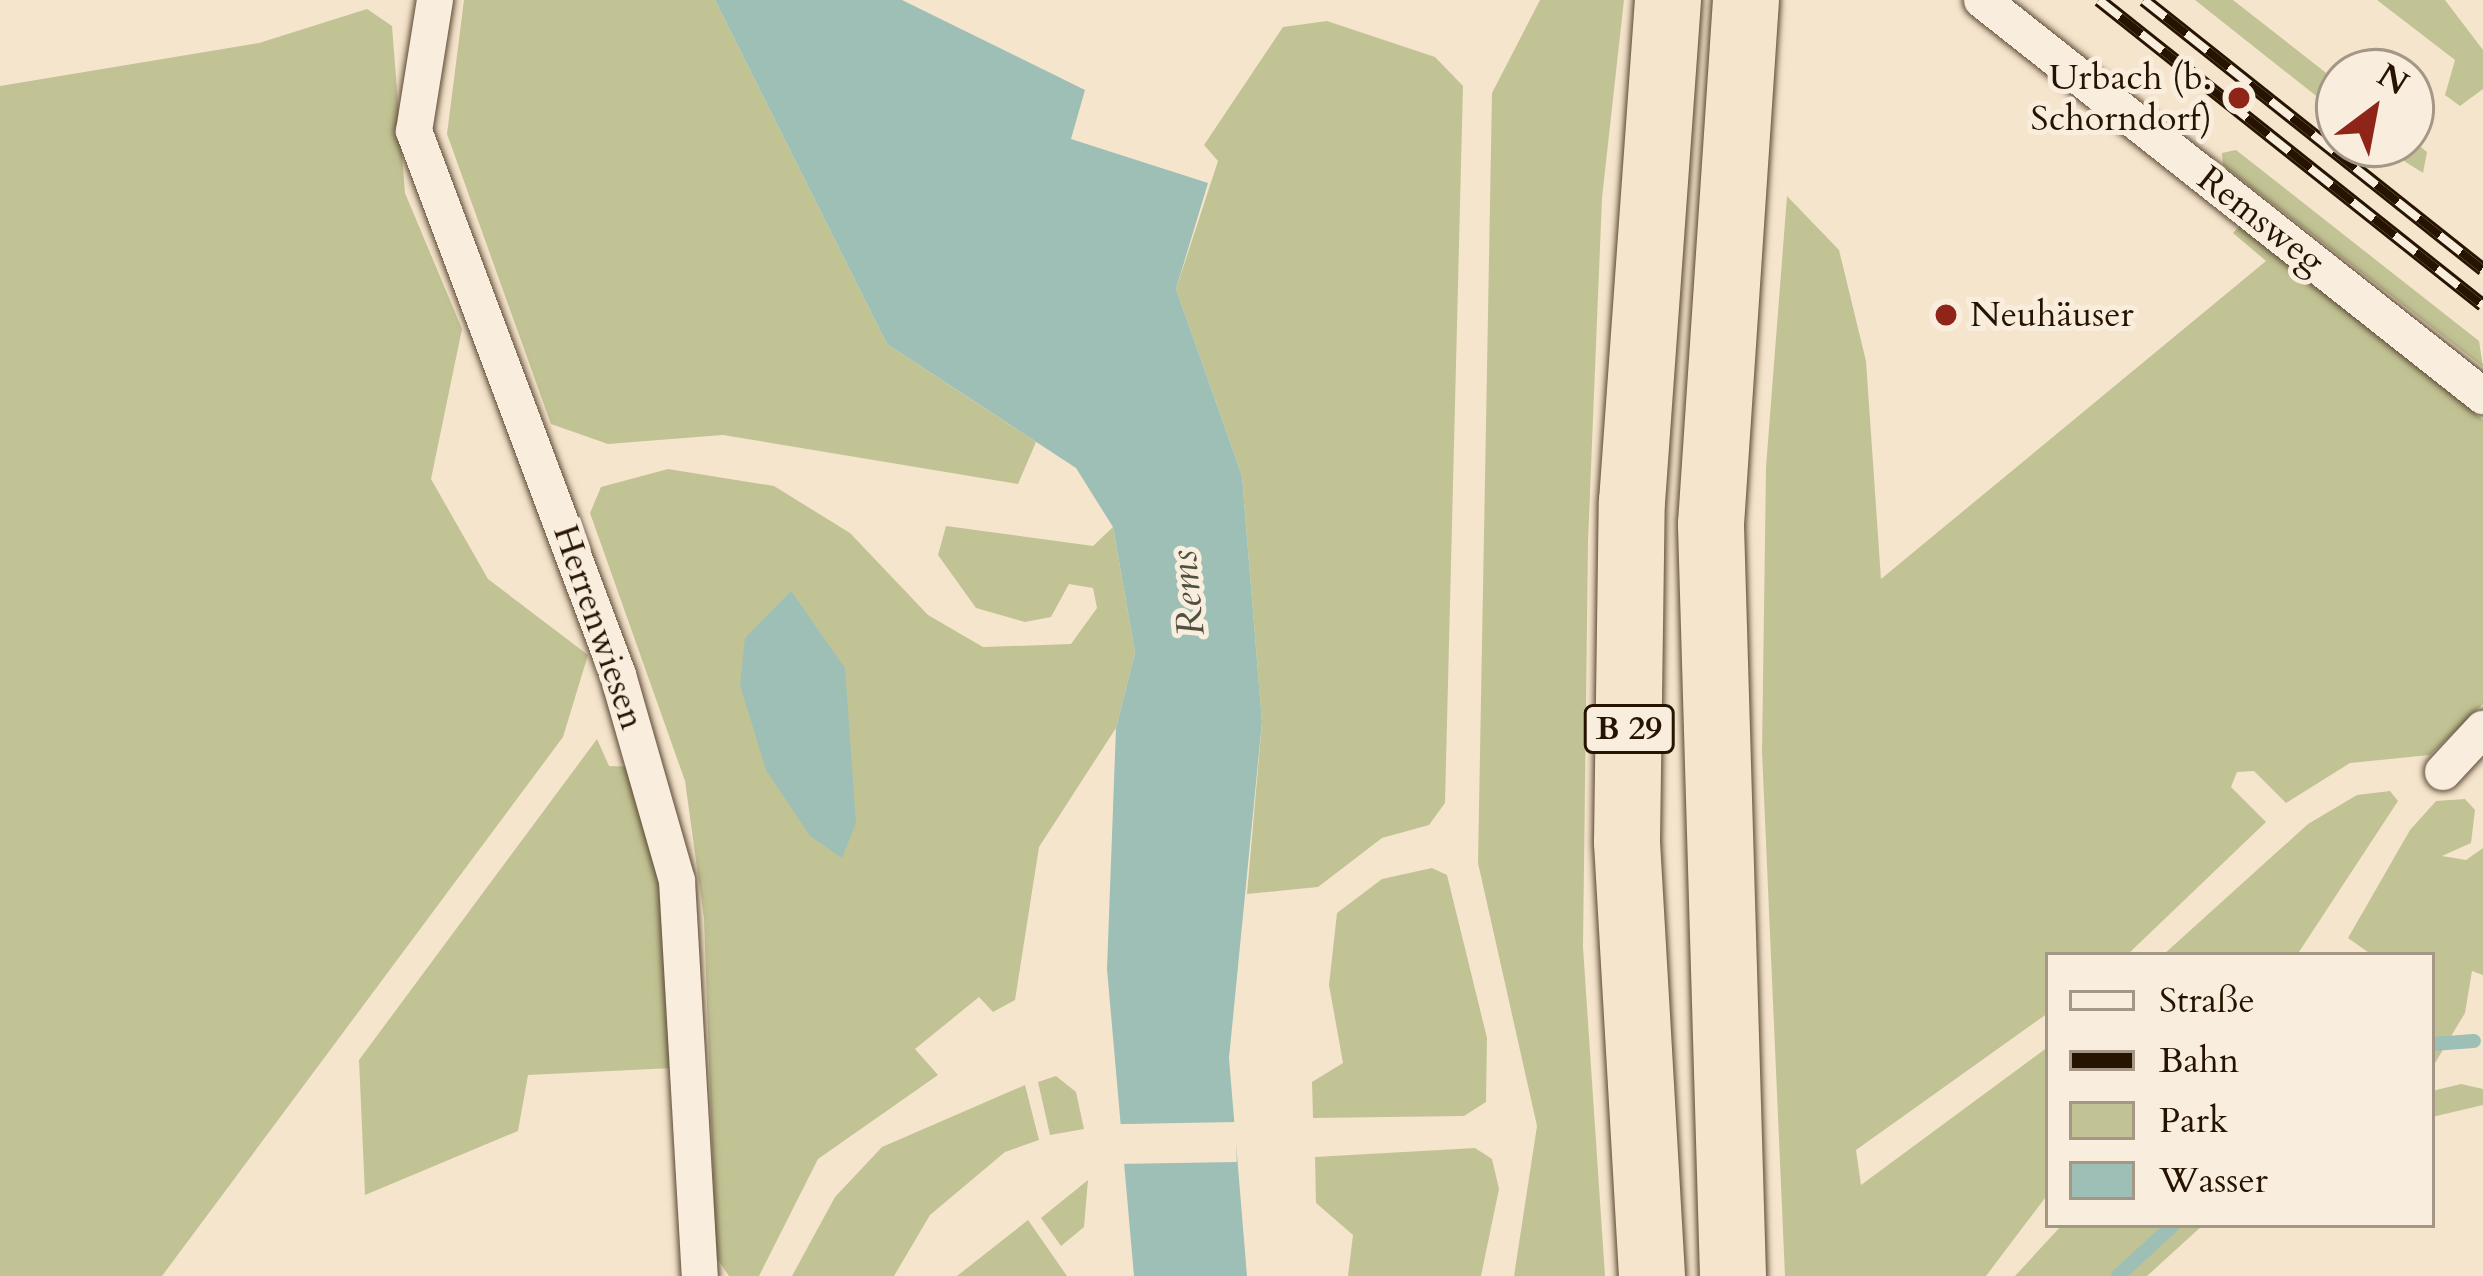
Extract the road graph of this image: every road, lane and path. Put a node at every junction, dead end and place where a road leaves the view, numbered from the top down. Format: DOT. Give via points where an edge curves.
graph roads {
  1 [pos="434,0"];
  2 [pos="1668,0"];
  3 [pos="1746,0"];
  4 [pos="1982,0"];
  5 [pos="2483,396"];
  6 [pos="2483,729"];
  7 [pos="2443,772"];
  8 [pos="700,1276"];
  9 [pos="1652,1276"];
  10 [pos="1733,1276"];
  1 -- 8 [label="street, Herrenwiesen" via="414,131 618,674 677,881"];
  2 -- 9 [label="highway, B 29" via="1650,181 1627,842"];
  3 -- 10 [label="highway, B 29" via="1711,547"];
  4 -- 5 [label="street, Remsweg"];
  6 -- 7 [label="street"];
}
